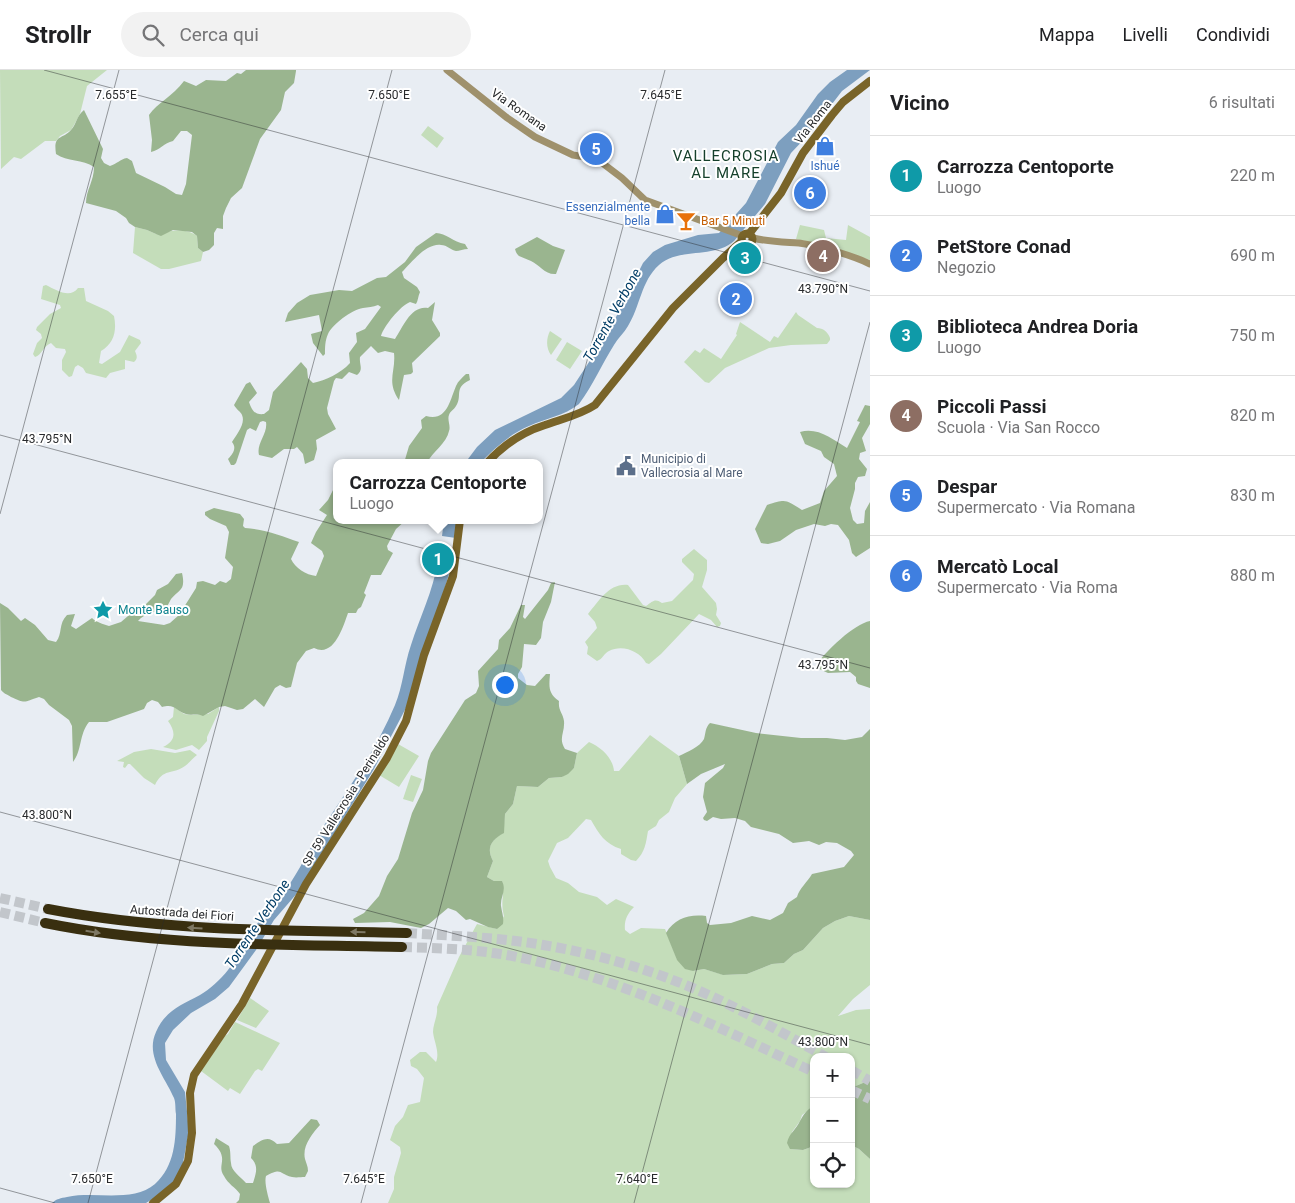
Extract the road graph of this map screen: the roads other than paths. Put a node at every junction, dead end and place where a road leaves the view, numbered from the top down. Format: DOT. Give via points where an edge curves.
graph roads {
  1 [pos="447,70"];
  2 [pos="870,81"];
  3 [pos="747,237"];
  4 [pos="870,264"];
  5 [pos="491,459"];
  6 [pos="460,524"];
  7 [pos="48,909"];
  8 [pos="45,923"];
  9 [pos="407,933"];
  10 [pos="402,947"];
  11 [pos="153,1203"];
  1 -- 3 [label="street, Via Romana" via="535,137 584,158 596,159 646,200"];
  2 -- 3 [label="main road, Via Roma" via="832,115 803,154 781,193"];
  3 -- 4 [label="street, Via Romana" via="806,244"];
  3 -- 5 [label="main road" via="673,308 595,405 524,433"];
  6 -- 11 [label="main road, SP 59 Vallecrosia - Perinaldo" via="453,576 424,655 406,721 387,758 306,884 242,1004 194,1075 190,1093 192,1133 188,1161 176,1184"];
  9 -- 7 [label="highway, Autostrada dei Fiori, one-way" via="167,926"];
  8 -- 10 [label="highway, one-way" via="172,941"];
}
